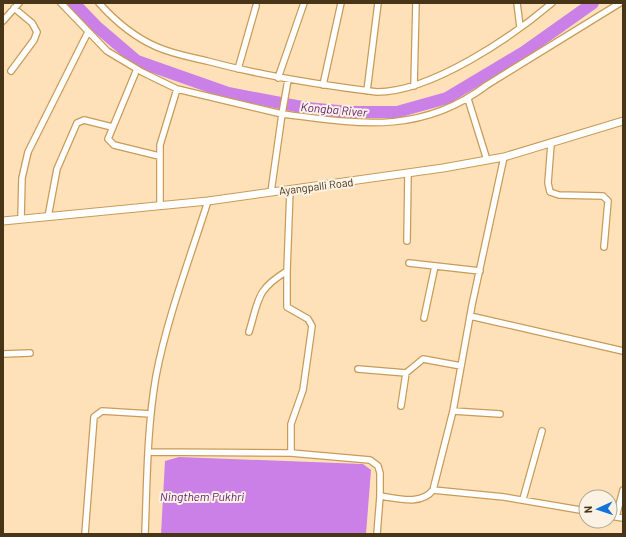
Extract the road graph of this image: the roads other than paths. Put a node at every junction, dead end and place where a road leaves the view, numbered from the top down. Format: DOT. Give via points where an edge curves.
graph roads {
  1 [pos="19,3"];
  2 [pos="61,3"];
  3 [pos="100,3"];
  4 [pos="304,3"];
  5 [pos="341,3"];
  6 [pos="378,3"];
  7 [pos="416,3"];
  8 [pos="517,3"];
  9 [pos="552,3"];
  10 [pos="620,3"];
  11 [pos="256,6"];
  12 [pos="14,8"];
  13 [pos="3,21"];
  14 [pos="520,27"];
  15 [pos="88,32"];
  16 [pos="137,69"];
  17 [pos="238,69"];
  18 [pos="11,72"];
  19 [pos="278,78"];
  20 [pos="288,83"];
  21 [pos="323,85"];
  22 [pos="414,86"];
  23 [pos="177,89"];
  24 [pos="367,91"];
  25 [pos="468,99"];
  26 [pos="283,111"];
  27 [pos="623,121"];
  28 [pos="112,127"];
  29 [pos="551,144"];
  30 [pos="160,156"];
  31 [pos="504,157"];
  32 [pos="487,160"];
  33 [pos="408,173"];
  34 [pos="290,190"];
  35 [pos="270,192"];
  36 [pos="208,201"];
  37 [pos="160,206"];
  38 [pos="48,217"];
  39 [pos="21,220"];
  40 [pos="3,221"];
  41 [pos="407,241"];
  42 [pos="604,247"];
  43 [pos="409,263"];
  44 [pos="435,266"];
  45 [pos="480,271"];
  46 [pos="286,272"];
  47 [pos="470,316"];
  48 [pos="424,318"];
  49 [pos="249,332"];
  50 [pos="623,351"];
  51 [pos="30,353"];
  52 [pos="3,354"];
  53 [pos="461,366"];
  54 [pos="358,368"];
  55 [pos="406,373"];
  56 [pos="401,406"];
  57 [pos="453,411"];
  58 [pos="151,414"];
  59 [pos="500,414"];
  60 [pos="542,431"];
  61 [pos="148,452"];
  62 [pos="291,453"];
  63 [pos="433,490"];
  64 [pos="623,490"];
  65 [pos="380,496"];
  66 [pos="523,499"];
  67 [pos="618,503"];
  68 [pos="578,509"];
  69 [pos="85,534"];
  70 [pos="145,534"];
  71 [pos="377,534"];
  1 -- 12 [label="street"];
  2 -- 15 [label="street"];
  3 -- 17 [label="street" via="121,25 157,47"];
  4 -- 19 [label="street"];
  5 -- 21 [label="street"];
  6 -- 24 [label="street"];
  7 -- 22 [label="street"];
  8 -- 14 [label="street"];
  9 -- 14 [label="street"];
  10 -- 25 [label="street"];
  11 -- 17 [label="street"];
  12 -- 13 [label="street"];
  12 -- 18 [label="street" via="32,23 37,32"];
  14 -- 22 [label="street" via="476,57"];
  15 -- 16 [label="street" via="113,56"];
  15 -- 39 [label="street" via="28,152 22,178"];
  16 -- 23 [label="street"];
  16 -- 28 [label="street"];
  17 -- 19 [label="street"];
  19 -- 20 [label="street"];
  20 -- 21 [label="street"];
  20 -- 26 [label="street"];
  21 -- 24 [label="street"];
  22 -- 24 [label="street" via="392,92"];
  23 -- 26 [label="street"];
  23 -- 30 [label="street" via="163,134"];
  25 -- 26 [label="street" via="421,117 376,124 354,123"];
  25 -- 32 [label="street"];
  26 -- 35 [label="street"];
  27 -- 29 [label="street, Ayangpalli Road" via="588,130"];
  28 -- 30 [label="street" via="108,139 111,144"];
  28 -- 38 [label="street" via="84,120 77,123 57,169"];
  29 -- 31 [label="street, Ayangpalli Road"];
  29 -- 42 [label="street" via="548,183 550,192 559,195 603,196 608,201"];
  30 -- 37 [label="street"];
  31 -- 32 [label="street, Ayangpalli Road"];
  31 -- 45 [label="street"];
  32 -- 33 [label="street, Ayangpalli Road"];
  33 -- 34 [label="street, Ayangpalli Road"];
  33 -- 41 [label="street"];
  34 -- 35 [label="street, Ayangpalli Road"];
  34 -- 46 [label="street"];
  35 -- 36 [label="street, Ayangpalli Road"];
  36 -- 37 [label="street, Ayangpalli Road"];
  36 -- 58 [label="street" via="163,346"];
  37 -- 38 [label="street, Ayangpalli Road"];
  38 -- 39 [label="street, Ayangpalli Road"];
  39 -- 40 [label="street, Ayangpalli Road"];
  43 -- 44 [label="street"];
  44 -- 45 [label="street"];
  44 -- 48 [label="street"];
  45 -- 47 [label="street"];
  46 -- 49 [label="street" via="263,290"];
  46 -- 62 [label="street" via="287,307 308,319 312,326 303,390 291,424"];
  47 -- 50 [label="street"];
  47 -- 53 [label="street"];
  51 -- 52 [label="street"];
  53 -- 55 [label="street" via="423,359"];
  53 -- 57 [label="street"];
  54 -- 55 [label="street"];
  55 -- 56 [label="street"];
  57 -- 59 [label="street"];
  57 -- 63 [label="street"];
  58 -- 61 [label="street"];
  58 -- 69 [label="street" via="102,411 94,417"];
  60 -- 66 [label="street"];
  61 -- 62 [label="street"];
  61 -- 70 [label="street"];
  62 -- 65 [label="street" via="374,462 380,472"];
  63 -- 65 [label="street" via="429,495 417,500"];
  63 -- 66 [label="street"];
  64 -- 67 [label="street"];
  65 -- 71 [label="street"];
  66 -- 68 [label="street"];
}
